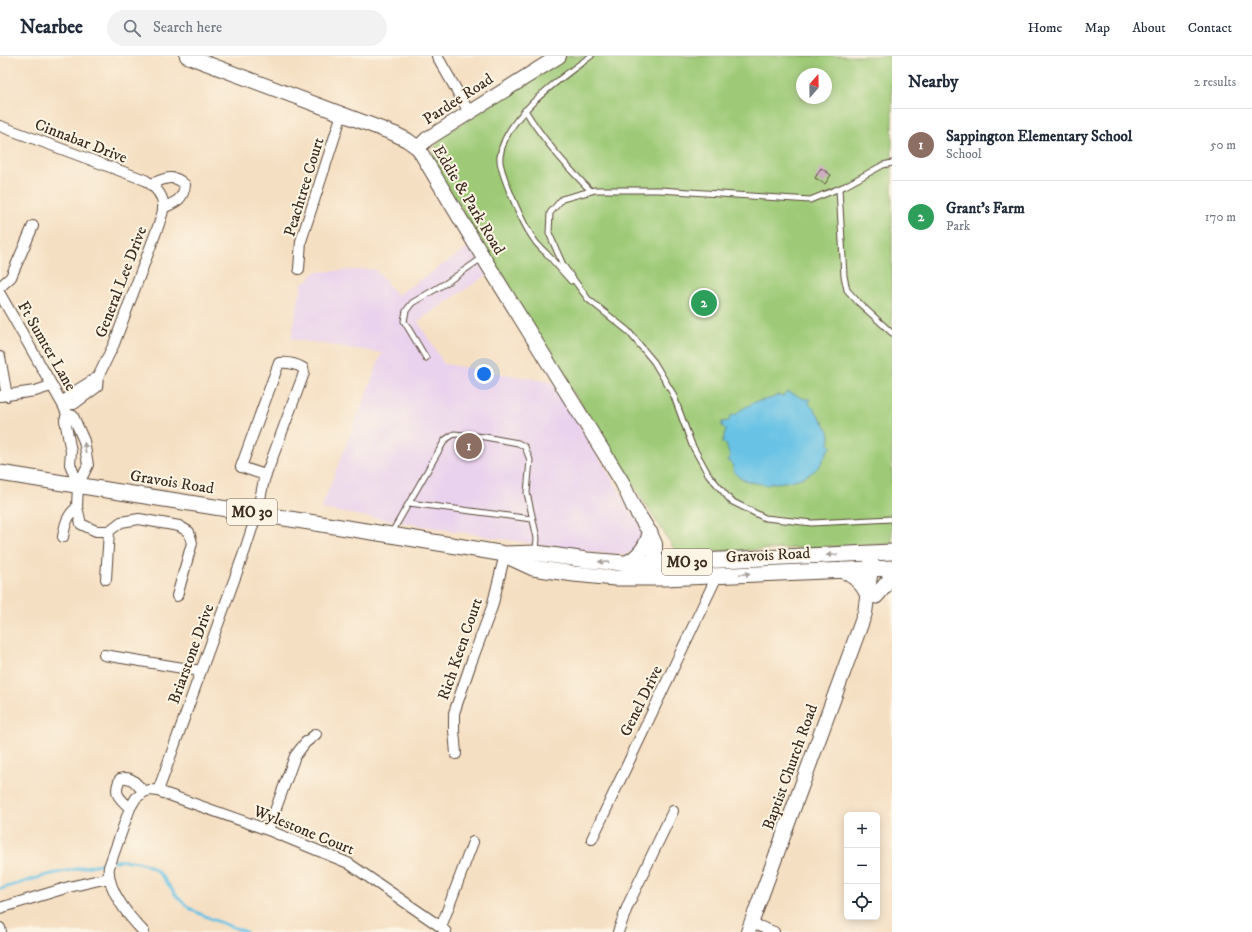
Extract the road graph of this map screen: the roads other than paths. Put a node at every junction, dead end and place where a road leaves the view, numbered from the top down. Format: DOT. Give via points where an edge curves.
graph roads {
  1 [pos="187,56"];
  2 [pos="437,56"];
  3 [pos="559,56"];
  4 [pos="591,56"];
  5 [pos="526,110"];
  6 [pos="469,112"];
  7 [pos="342,114"];
  8 [pos="0,126"];
  9 [pos="418,148"];
  10 [pos="892,164"];
  11 [pos="151,184"];
  12 [pos="839,188"];
  13 [pos="591,191"];
  14 [pos="164,208"];
  15 [pos="33,226"];
  16 [pos="483,257"];
  17 [pos="299,269"];
  18 [pos="0,287"];
  19 [pos="0,294"];
  20 [pos="588,300"];
  21 [pos="892,333"];
  22 [pos="0,357"];
  23 [pos="426,358"];
  24 [pos="51,386"];
  25 [pos="3,396"];
  26 [pos="65,409"];
  27 [pos="0,473"];
  28 [pos="265,475"];
  29 [pos="622,482"];
  30 [pos="78,485"];
  31 [pos="409,503"];
  32 [pos="77,507"];
  33 [pos="257,513"];
  34 [pos="532,519"];
  35 [pos="892,519"];
  36 [pos="109,531"];
  37 [pos="650,533"];
  38 [pos="391,535"];
  39 [pos="63,537"];
  40 [pos="536,553"];
  41 [pos="504,554"];
  42 [pos="880,560"];
  43 [pos="627,563"];
  44 [pos="659,563"];
  45 [pos="842,570"];
  46 [pos="718,576"];
  47 [pos="892,577"];
  48 [pos="659,578"];
  49 [pos="106,579"];
  50 [pos="872,594"];
  51 [pos="177,596"];
  52 [pos="104,655"];
  53 [pos="201,671"];
  54 [pos="316,734"];
  55 [pos="456,754"];
  56 [pos="144,792"];
  57 [pos="158,792"];
  58 [pos="130,808"];
  59 [pos="673,811"];
  60 [pos="268,830"];
  61 [pos="592,838"];
  62 [pos="472,842"];
  63 [pos="108,873"];
  64 [pos="0,908"];
  65 [pos="749,927"];
  66 [pos="0,928"];
  67 [pos="443,929"];
  68 [pos="1,932"];
  69 [pos="144,932"];
  70 [pos="618,932"];
  71 [pos="774,932"];
  1 -- 7 [label="street, Eddie & Park Road"];
  2 -- 6 [label="street"];
  3 -- 6 [label="street, Pardee Road"];
  4 -- 5 [label="lane" via="544,92"];
  5 -- 13 [label="lane" via="554,151"];
  5 -- 20 [label="lane" via="504,143 500,158 502,173 533,238"];
  6 -- 9 [label="street, Pardee Road" via="427,139"];
  7 -- 9 [label="street, Eddie & Park Road" via="407,140"];
  7 -- 17 [label="street, Peachtree Court" via="302,241"];
  8 -- 11 [label="street, Cinnabar Drive"];
  9 -- 16 [label="street, Eddie & Park Road"];
  10 -- 12 [label="lane" via="883,165"];
  11 -- 14 [label="street, Cinnabar Drive" via="160,195"];
  11 -- 14 [label="street" via="166,178 174,178 185,185 181,198"];
  12 -- 13 [label="lane" via="810,200 660,190"];
  12 -- 21 [label="lane" via="847,290"];
  13 -- 20 [label="lane" via="562,199 550,213 548,233 563,265"];
  14 -- 26 [label="street, General Lee Drive" via="114,344 98,377 97,386"];
  15 -- 18 [label="street" via="11,277"];
  16 -- 23 [label="lane" via="412,303 406,311 404,321"];
  16 -- 29 [label="street, Eddie & Park Road"];
  19 -- 24 [label="street, Ft Sumter Lane"];
  20 -- 35 [label="lane" via="628,331 654,362 673,394 695,451 708,474 731,501 764,518 812,523"];
  22 -- 25 [label="street"];
  24 -- 25 [label="street"];
  24 -- 26 [label="street, Ft Sumter Lane"];
  26 -- 30 [label="street, Ft Sumter Lane" via="71,452 70,464"];
  30 -- 26 [label="street, Ft Sumter Lane, one-way" via="88,465 84,441 73,416"];
  27 -- 30 [label="main road, Gravois Road / MO 30"];
  28 -- 28 [label="street, Briarstone Drive" via="241,467 279,363 299,366 303,368 304,374"];
  28 -- 33 [label="street, Briarstone Drive"];
  29 -- 37 [label="street, Eddie & Park Road"];
  29 -- 44 [label="street, Eddie & Park Road" via="639,500 661,538 664,551"];
  30 -- 32 [label="street"];
  30 -- 33 [label="main road, Gravois Road / MO 30"];
  31 -- 34 [label="lane"];
  31 -- 34 [label="lane" via="445,440 454,434 485,437 525,446 530,460 527,493"];
  31 -- 38 [label="lane"];
  32 -- 36 [label="street" via="82,524 96,531"];
  32 -- 39 [label="street" via="70,513"];
  33 -- 38 [label="main road, Gravois Road / MO 30"];
  33 -- 53 [label="street, Briarstone Drive"];
  34 -- 40 [label="lane" via="537,538"];
  36 -- 49 [label="street"];
  36 -- 51 [label="street" via="121,522 138,519 179,526 189,532 192,543"];
  37 -- 43 [label="main road" via="646,547"];
  37 -- 44 [label="street, Eddie & Park Road"];
  38 -- 41 [label="main road, Gravois Road / MO 30"];
  40 -- 41 [label="main road, Gravois Road / MO 30"];
  43 -- 40 [label="main road, Gravois Road / MO 30, one-way"];
  41 -- 48 [label="main road, Gravois Road / MO 30" via="533,568 597,576"];
  41 -- 55 [label="street, Rich Keen Court" via="492,607 454,713"];
  42 -- 44 [label="main road, Gravois Road / MO 30, one-way"];
  42 -- 45 [label="main road, Gravois Road / MO 30"];
  42 -- 50 [label="street, Baptist Church Road"];
  43 -- 44 [label="main road, Gravois Road / MO 30"];
  44 -- 48 [label="street, Eddie & Park Road"];
  46 -- 45 [label="main road, Gravois Road / MO 30, one-way"];
  45 -- 50 [label="main road" via="856,578"];
  46 -- 48 [label="main road, Gravois Road / MO 30"];
  46 -- 61 [label="street, Genel Drive"];
  47 -- 50 [label="main road"];
  50 -- 65 [label="street, Baptist Church Road"];
  52 -- 53 [label="street"];
  53 -- 57 [label="street, Briarstone Drive"];
  54 -- 60 [label="street" via="295,756"];
  56 -- 57 [label="street"];
  56 -- 58 [label="street" via="136,798"];
  56 -- 58 [label="street" via="133,780 125,777 120,779 117,793"];
  57 -- 60 [label="street, Wylestone Court"];
  58 -- 63 [label="street"];
  59 -- 70 [label="street" via="628,905"];
  60 -- 67 [label="street, Wylestone Court" via="348,863"];
  62 -- 67 [label="street"];
  63 -- 64 [label="street"];
  63 -- 69 [label="street" via="112,887 124,908"];
  65 -- 71 [label="street"];
  66 -- 68 [label="street"];
}
